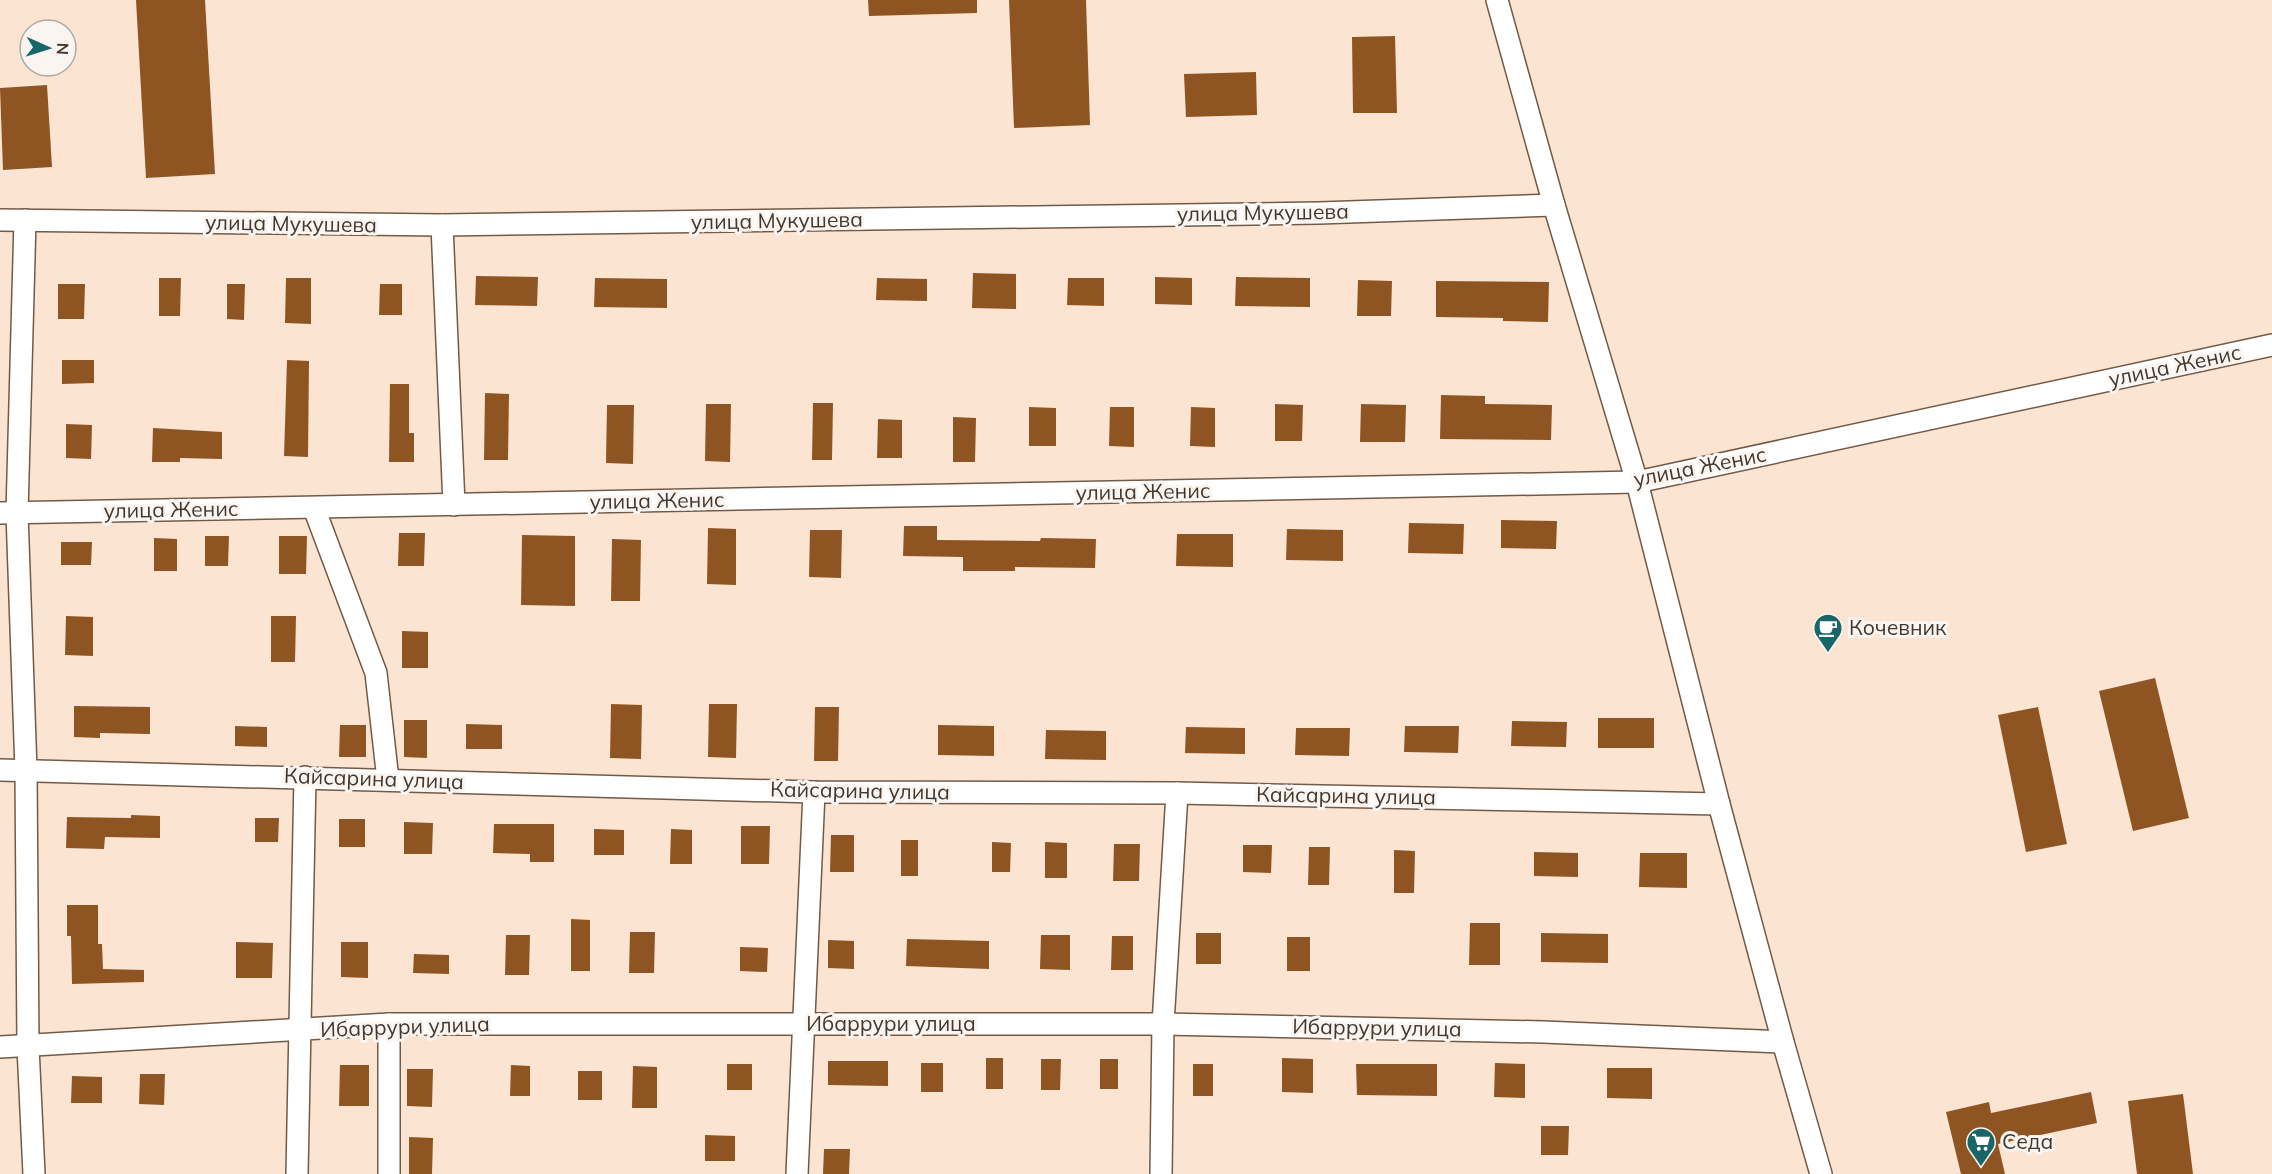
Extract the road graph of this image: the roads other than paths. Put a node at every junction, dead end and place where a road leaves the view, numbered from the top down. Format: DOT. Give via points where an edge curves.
graph roads {
  1 [pos="1497,0"];
  2 [pos="1554,205"];
  3 [pos="0,220"];
  4 [pos="25,220"];
  5 [pos="442,225"];
  6 [pos="2272,345"];
  7 [pos="1637,482"];
  8 [pos="454,505"];
  9 [pos="314,508"];
  10 [pos="8,513"];
  11 [pos="0,770"];
  12 [pos="26,770"];
  13 [pos="305,777"];
  14 [pos="388,780"];
  15 [pos="814,792"];
  16 [pos="1177,793"];
  17 [pos="1719,804"];
  18 [pos="389,1024"];
  19 [pos="804,1024"];
  20 [pos="1163,1024"];
  21 [pos="301,1030"];
  22 [pos="1783,1042"];
  23 [pos="0,1047"];
  24 [pos="28,1047"];
  25 [pos="34,1174"];
  26 [pos="297,1174"];
  27 [pos="389,1174"];
  28 [pos="797,1174"];
  29 [pos="1161,1174"];
  30 [pos="1821,1174"];
  1 -- 2 [label="street"];
  2 -- 5 [label="street, улица Мукушева" via="1308,213"];
  2 -- 7 [label="street"];
  3 -- 4 [label="street, улица Мукушева"];
  4 -- 5 [label="street, улица Мукушева"];
  4 -- 10 [label="street"];
  5 -- 8 [label="street"];
  6 -- 7 [label="street, улица Женис"];
  7 -- 8 [label="street, улица Женис"];
  7 -- 17 [label="street"];
  8 -- 9 [label="street, улица Женис"];
  9 -- 10 [label="street, улица Женис"];
  9 -- 14 [label="street" via="376,673"];
  10 -- 12 [label="street"];
  11 -- 12 [label="street, Кайсарина улица"];
  12 -- 13 [label="street, Кайсарина улица"];
  12 -- 24 [label="street"];
  13 -- 14 [label="street, Кайсарина улица"];
  13 -- 21 [label="street"];
  14 -- 15 [label="street, Кайсарина улица"];
  15 -- 16 [label="street, Кайсарина улица"];
  15 -- 19 [label="street"];
  16 -- 17 [label="street, Кайсарина улица"];
  16 -- 20 [label="street"];
  17 -- 22 [label="street"];
  18 -- 19 [label="street, Ибаррури улица"];
  18 -- 21 [label="street, Ибаррури улица"];
  18 -- 27 [label="street"];
  19 -- 20 [label="street, Ибаррури улица"];
  19 -- 28 [label="street"];
  20 -- 22 [label="street, Ибаррури улица" via="1543,1032"];
  20 -- 29 [label="street"];
  21 -- 24 [label="street, Ибаррури улица"];
  21 -- 26 [label="street"];
  22 -- 30 [label="street"];
  23 -- 24 [label="street, Ибаррури улица"];
  24 -- 25 [label="street"];
}
